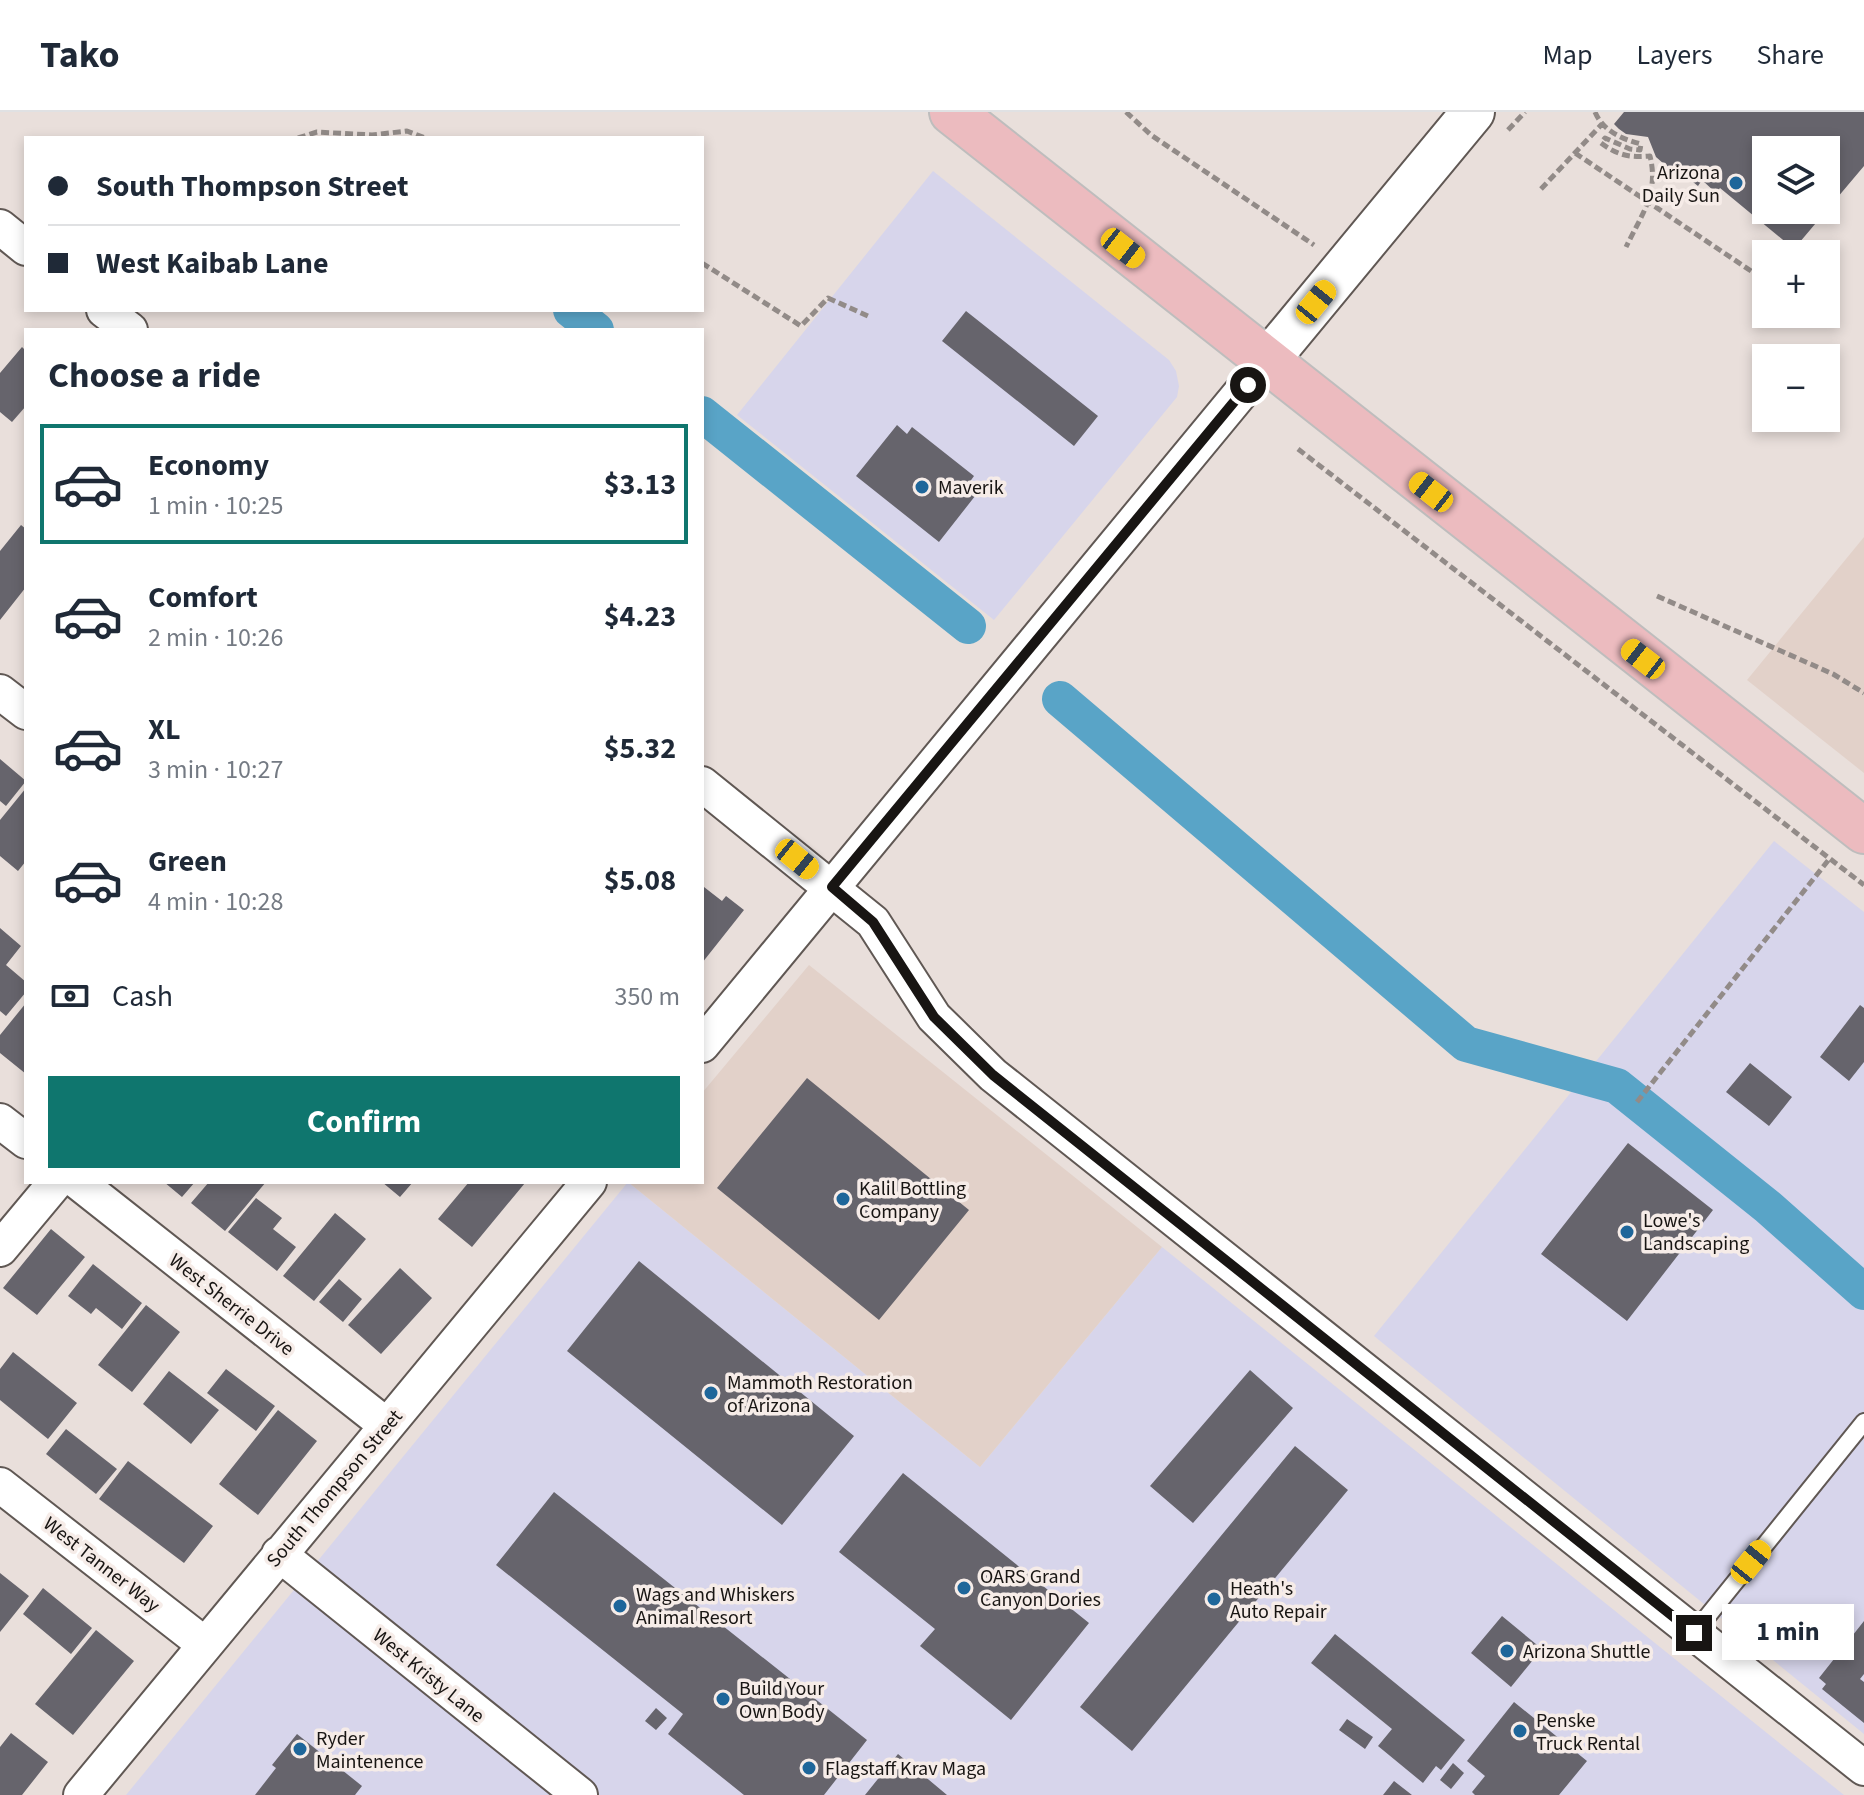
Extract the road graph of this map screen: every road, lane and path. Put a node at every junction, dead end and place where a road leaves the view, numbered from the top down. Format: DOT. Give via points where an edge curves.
graph roads {
  1 [pos="952,112"];
  2 [pos="1126,112"];
  3 [pos="1525,112"];
  4 [pos="1595,112"];
  5 [pos="1490,121"];
  6 [pos="1602,124"];
  7 [pos="304,136"];
  8 [pos="420,136"];
  9 [pos="1575,153"];
  10 [pos="1541,189"];
  11 [pos="1648,203"];
  12 [pos="0,227"];
  13 [pos="24,246"];
  14 [pos="1626,247"];
  15 [pos="1318,248"];
  16 [pos="704,264"];
  17 [pos="1752,272"];
  18 [pos="107,312"];
  19 [pos="870,317"];
  20 [pos="127,328"];
  21 [pos="1267,361"];
  22 [pos="1298,449"];
  23 [pos="1657,596"];
  24 [pos="0,692"];
  25 [pos="1864,693"];
  26 [pos="24,710"];
  27 [pos="704,786"];
  28 [pos="1850,838"];
  29 [pos="1864,885"];
  30 [pos="832,887"];
  31 [pos="704,1043"];
  32 [pos="1637,1102"];
  33 [pos="0,1121"];
  34 [pos="24,1139"];
  35 [pos="54,1184"];
  36 [pos="81,1184"];
  37 [pos="587,1184"];
  38 [pos="0,1249"];
  39 [pos="1864,1422"];
  40 [pos="386,1425"];
  41 [pos="0,1485"];
  42 [pos="279,1554"];
  43 [pos="1694,1633"];
  44 [pos="204,1644"];
  45 [pos="1864,1768"];
  46 [pos="81,1795"];
  47 [pos="580,1795"];
  1 -- 21 [label="main road"];
  2 -- 15 [label="path" via="1151,135"];
  3 -- 5 [label="path"];
  4 -- 6 [label="path"];
  5 -- 21 [label="street"];
  6 -- 9 [label="path"];
  6 -- 11 [label="path" via="1623,140 1641,144 1640,150 1630,149 1605,138 1601,143 1614,152 1650,156 1654,173"];
  7 -- 8 [label="path" via="407,131"];
  9 -- 10 [label="path"];
  9 -- 11 [label="path"];
  11 -- 14 [label="path"];
  11 -- 17 [label="path"];
  12 -- 13 [label="street"];
  16 -- 19 [label="path" via="801,326 828,298"];
  18 -- 20 [label="street"];
  21 -- 28 [label="main road"];
  21 -- 30 [label="street"];
  22 -- 28 [label="path"];
  23 -- 25 [label="path" via="1833,674"];
  24 -- 26 [label="street"];
  27 -- 30 [label="street"];
  28 -- 29 [label="path"];
  28 -- 32 [label="path"];
  30 -- 31 [label="street"];
  30 -- 43 [label="street" via="873,922 934,1017 981,1065"];
  33 -- 34 [label="street"];
  35 -- 38 [label="street"];
  36 -- 40 [label="street, West Sherrie Drive"];
  37 -- 40 [label="street, South Thompson Street"];
  39 -- 43 [label="lane"];
  40 -- 42 [label="street, South Thompson Street"];
  41 -- 44 [label="street, West Tanner Way"];
  42 -- 44 [label="street, South Thompson Street"];
  42 -- 47 [label="street, West Kristy Lane"];
  43 -- 45 [label="street"];
  44 -- 46 [label="street, South Thompson Street"];
}
